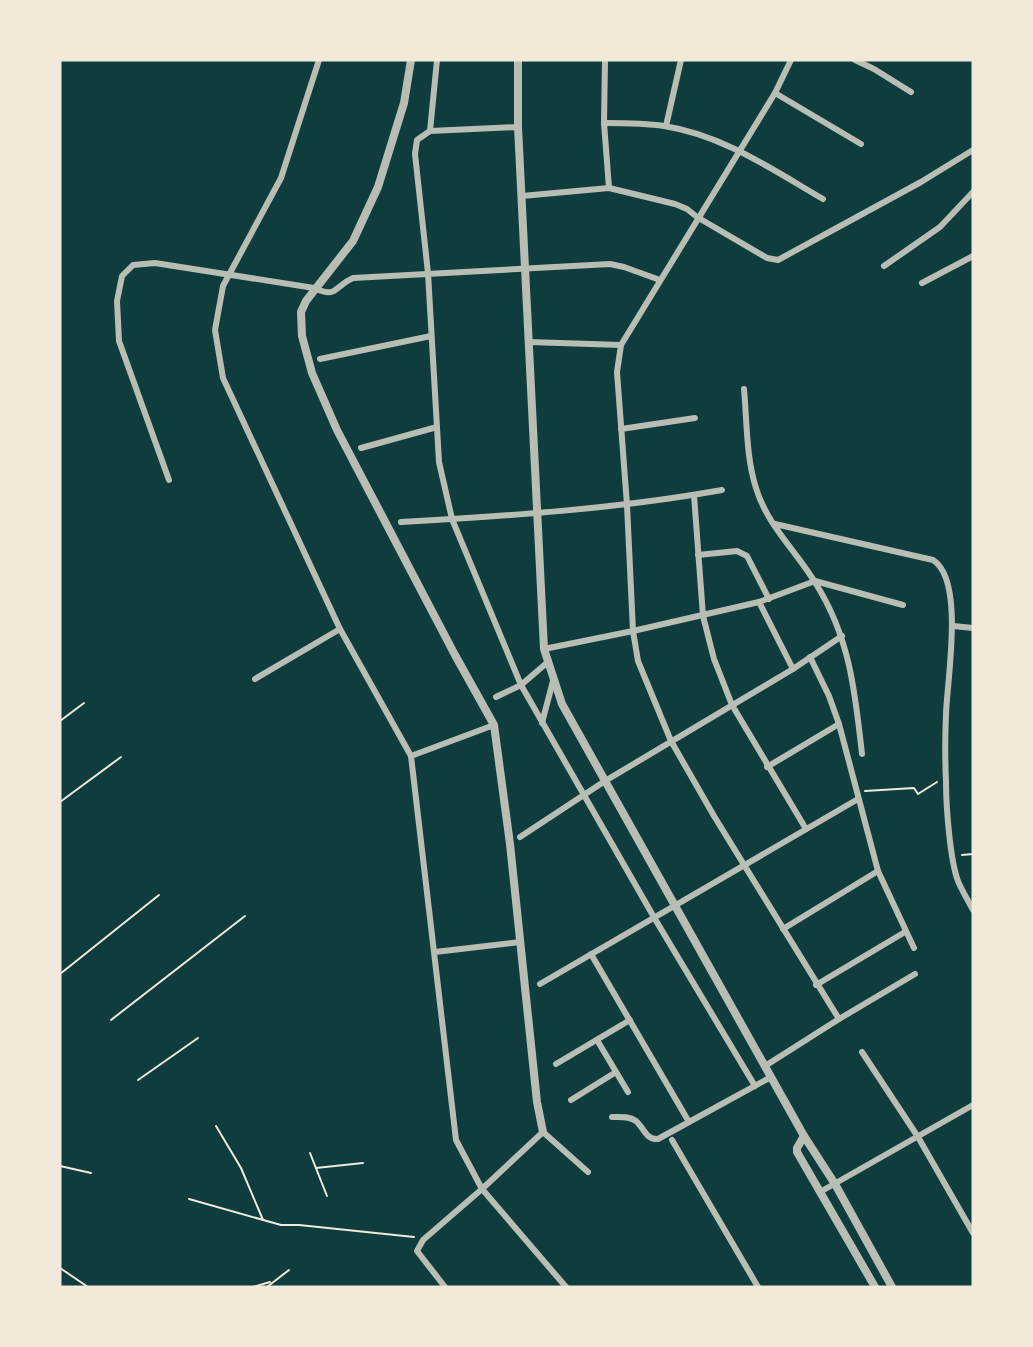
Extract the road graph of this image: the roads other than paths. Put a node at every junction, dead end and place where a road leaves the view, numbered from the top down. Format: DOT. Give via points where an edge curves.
graph roads {
  1 [pos="319,60"];
  2 [pos="411,60"];
  3 [pos="437,60"];
  4 [pos="518,60"];
  5 [pos="605,60"];
  6 [pos="681,60"];
  7 [pos="791,60"];
  8 [pos="855,60"];
  9 [pos="911,92"];
  10 [pos="775,93"];
  11 [pos="604,123"];
  12 [pos="666,126"];
  13 [pos="519,127"];
  14 [pos="430,131"];
  15 [pos="861,144"];
  16 [pos="973,150"];
  17 [pos="739,151"];
  18 [pos="609,188"];
  19 [pos="973,192"];
  20 [pos="522,196"];
  21 [pos="823,199"];
  22 [pos="697,217"];
  23 [pos="973,256"];
  24 [pos="884,266"];
  25 [pos="525,268"];
  26 [pos="428,273"];
  27 [pos="228,275"];
  28 [pos="660,280"];
  29 [pos="922,283"];
  30 [pos="314,288"];
  31 [pos="431,336"];
  32 [pos="529,342"];
  33 [pos="621,345"];
  34 [pos="320,359"];
  35 [pos="744,388"];
  36 [pos="695,418"];
  37 [pos="436,427"];
  38 [pos="621,429"];
  39 [pos="361,448"];
  40 [pos="169,480"];
  41 [pos="722,490"];
  42 [pos="694,495"];
  43 [pos="627,505"];
  44 [pos="538,513"];
  45 [pos="452,519"];
  46 [pos="401,522"];
  47 [pos="775,524"];
  48 [pos="698,555"];
  49 [pos="815,581"];
  50 [pos="769,598"];
  51 [pos="759,602"];
  52 [pos="903,605"];
  53 [pos="703,616"];
  54 [pos="953,626"];
  55 [pos="973,628"];
  56 [pos="340,629"];
  57 [pos="633,631"];
  58 [pos="842,636"];
  59 [pos="544,649"];
  60 [pos="810,657"];
  61 [pos="549,661"];
  62 [pos="793,669"];
  63 [pos="554,677"];
  64 [pos="255,679"];
  65 [pos="521,685"];
  66 [pos="496,697"];
  67 [pos="732,705"];
  68 [pos="542,723"];
  69 [pos="839,724"];
  70 [pos="494,725"];
  71 [pos="671,741"];
  72 [pos="862,754"];
  73 [pos="411,756"];
  74 [pos="767,766"];
  75 [pos="605,781"];
  76 [pos="583,795"];
  77 [pos="858,800"];
  78 [pos="806,829"];
  79 [pos="520,837"];
  80 [pos="744,866"];
  81 [pos="878,871"];
  82 [pos="676,907"];
  83 [pos="973,910"];
  84 [pos="655,919"];
  85 [pos="783,929"];
  86 [pos="905,932"];
  87 [pos="520,942"];
  88 [pos="914,948"];
  89 [pos="435,952"];
  90 [pos="591,954"];
  91 [pos="915,974"];
  92 [pos="540,984"];
  93 [pos="816,985"];
  94 [pos="839,1019"];
  95 [pos="630,1020"];
  96 [pos="597,1040"];
  97 [pos="862,1052"];
  98 [pos="556,1064"];
  99 [pos="765,1066"];
  100 [pos="616,1072"];
  101 [pos="771,1077"];
  102 [pos="755,1086"];
  103 [pos="628,1092"];
  104 [pos="571,1100"];
  105 [pos="973,1104"];
  106 [pos="612,1117"];
  107 [pos="689,1122"];
  108 [pos="543,1132"];
  109 [pos="804,1136"];
  110 [pos="918,1137"];
  111 [pos="672,1140"];
  112 [pos="588,1172"];
  113 [pos="835,1184"];
  114 [pos="482,1189"];
  115 [pos="820,1192"];
  116 [pos="973,1233"];
  117 [pos="445,1287"];
  118 [pos="566,1287"];
  119 [pos="758,1287"];
  120 [pos="875,1287"];
  121 [pos="892,1287"];
  1 -- 27 [label="street" via="281,178"];
  2 -- 30 [label="street" via="404,103 378,187 353,241"];
  3 -- 14 [label="street"];
  4 -- 13 [label="street"];
  5 -- 11 [label="street"];
  6 -- 12 [label="street"];
  7 -- 10 [label="street"];
  8 -- 9 [label="street"];
  10 -- 15 [label="street"];
  10 -- 17 [label="street"];
  11 -- 12 [label="street"];
  11 -- 18 [label="street"];
  12 -- 17 [label="street"];
  13 -- 14 [label="street"];
  13 -- 20 [label="street"];
  14 -- 26 [label="street" via="417,140 415,154"];
  16 -- 22 [label="street" via="778,260 767,258"];
  17 -- 21 [label="street"];
  17 -- 22 [label="street"];
  18 -- 20 [label="street"];
  18 -- 22 [label="street" via="675,204"];
  19 -- 24 [label="street" via="940,227"];
  20 -- 25 [label="street"];
  22 -- 28 [label="street"];
  23 -- 29 [label="street"];
  25 -- 26 [label="street"];
  25 -- 28 [label="street" via="610,264"];
  25 -- 32 [label="street"];
  26 -- 30 [label="street" via="353,278 330,294"];
  26 -- 31 [label="street"];
  27 -- 30 [label="street"];
  27 -- 40 [label="street" via="155,263 133,265 122,276 117,301 119,341"];
  27 -- 56 [label="street" via="215,330 223,378"];
  28 -- 33 [label="street"];
  30 -- 70 [label="street" via="302,312 302,336 312,373 337,430"];
  31 -- 34 [label="street"];
  31 -- 37 [label="street"];
  32 -- 33 [label="street"];
  32 -- 44 [label="street"];
  33 -- 38 [label="street" via="617,372"];
  35 -- 47 [label="street" via="752,474 760,500"];
  36 -- 38 [label="street"];
  37 -- 39 [label="street"];
  37 -- 45 [label="street" via="438,462"];
  38 -- 43 [label="street"];
  41 -- 42 [label="street"];
  42 -- 43 [label="street"];
  42 -- 48 [label="street"];
  43 -- 44 [label="street"];
  43 -- 57 [label="street"];
  44 -- 45 [label="street"];
  44 -- 59 [label="street"];
  45 -- 46 [label="street"];
  45 -- 65 [label="street"];
  47 -- 49 [label="street"];
  47 -- 54 [label="street" via="933,560 947,581"];
  48 -- 50 [label="street" via="743,552"];
  48 -- 53 [label="street"];
  49 -- 50 [label="street"];
  49 -- 52 [label="street"];
  49 -- 58 [label="street"];
  50 -- 51 [label="street"];
  51 -- 53 [label="street"];
  51 -- 62 [label="street"];
  53 -- 57 [label="street"];
  53 -- 67 [label="street"];
  54 -- 55 [label="street"];
  54 -- 83 [label="street" via="946,779 958,880"];
  56 -- 64 [label="street"];
  56 -- 73 [label="street"];
  57 -- 59 [label="street"];
  57 -- 71 [label="street" via="642,671"];
  58 -- 60 [label="street"];
  58 -- 72 [label="street" via="855,689"];
  59 -- 61 [label="street"];
  60 -- 62 [label="street"];
  60 -- 69 [label="street"];
  61 -- 63 [label="street"];
  61 -- 65 [label="street"];
  62 -- 67 [label="street"];
  63 -- 68 [label="street"];
  63 -- 75 [label="street" via="562,704"];
  65 -- 66 [label="street"];
  65 -- 68 [label="street"];
  67 -- 71 [label="street"];
  67 -- 74 [label="street"];
  68 -- 76 [label="street"];
  69 -- 74 [label="street"];
  69 -- 77 [label="street"];
  70 -- 73 [label="street"];
  70 -- 87 [label="street"];
  71 -- 75 [label="street"];
  71 -- 80 [label="street"];
  73 -- 89 [label="street"];
  74 -- 78 [label="street"];
  75 -- 76 [label="street"];
  75 -- 82 [label="street"];
  76 -- 79 [label="street"];
  76 -- 84 [label="street"];
  77 -- 78 [label="street"];
  77 -- 81 [label="street"];
  78 -- 80 [label="street"];
  80 -- 82 [label="street"];
  80 -- 85 [label="street"];
  81 -- 85 [label="street"];
  81 -- 86 [label="street"];
  82 -- 84 [label="street"];
  82 -- 99 [label="street"];
  84 -- 90 [label="street"];
  84 -- 102 [label="street"];
  85 -- 93 [label="street"];
  86 -- 88 [label="street"];
  86 -- 93 [label="street"];
  87 -- 89 [label="street"];
  87 -- 108 [label="street"];
  89 -- 114 [label="street" via="456,1140"];
  90 -- 92 [label="street"];
  90 -- 95 [label="street"];
  91 -- 94 [label="street"];
  93 -- 94 [label="street"];
  94 -- 99 [label="street"];
  95 -- 96 [label="street"];
  95 -- 107 [label="street"];
  96 -- 98 [label="street"];
  96 -- 100 [label="street"];
  97 -- 110 [label="street"];
  99 -- 101 [label="street"];
  100 -- 103 [label="street"];
  100 -- 104 [label="street"];
  101 -- 102 [label="street"];
  101 -- 109 [label="street"];
  102 -- 107 [label="street"];
  105 -- 110 [label="street"];
  106 -- 107 [label="street" via="636,1121 653,1139"];
  108 -- 112 [label="street"];
  108 -- 114 [label="street"];
  109 -- 113 [label="street"];
  109 -- 115 [label="street" via="797,1152"];
  110 -- 113 [label="street"];
  110 -- 116 [label="street"];
  111 -- 119 [label="street"];
  113 -- 115 [label="street"];
  113 -- 121 [label="street"];
  114 -- 117 [label="street" via="423,1240 417,1251"];
  114 -- 118 [label="street"];
  115 -- 120 [label="street"];
}
